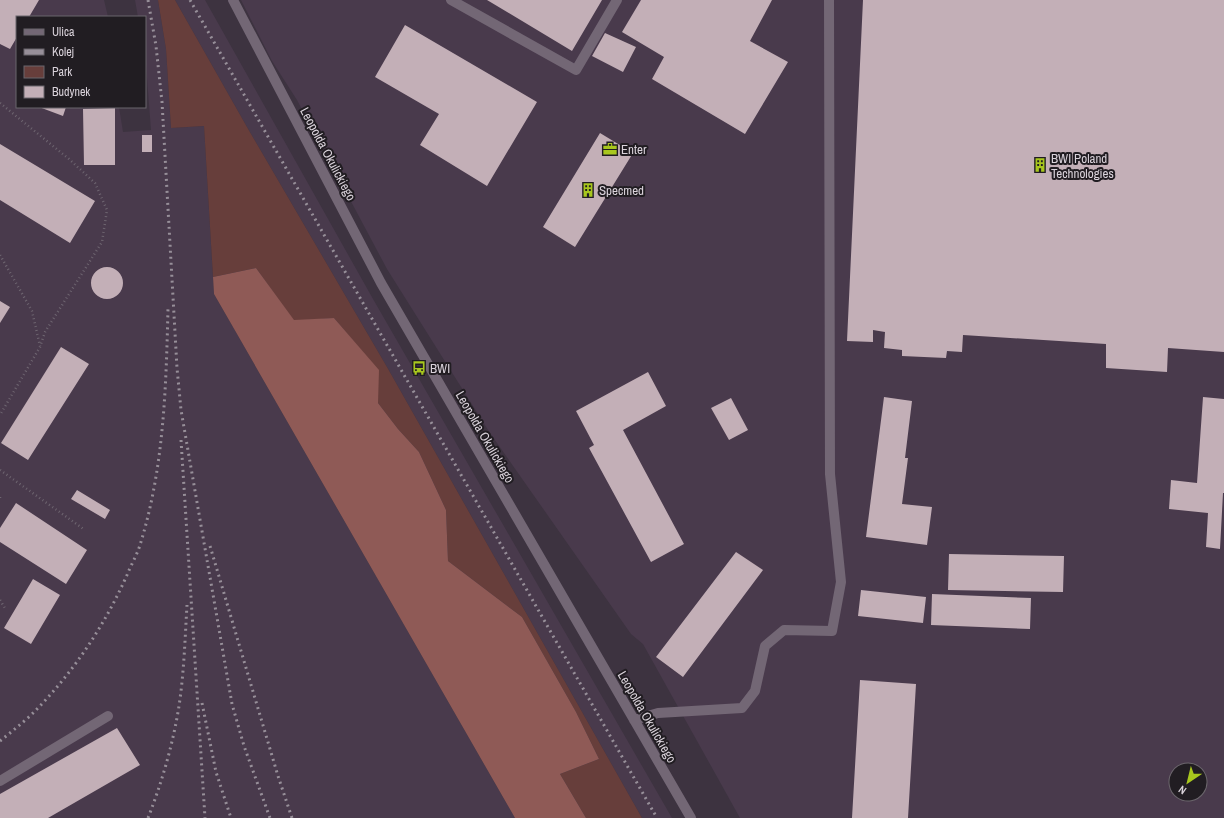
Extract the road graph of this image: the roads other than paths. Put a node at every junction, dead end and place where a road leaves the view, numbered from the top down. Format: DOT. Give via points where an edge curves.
graph roads {
  1 [pos="233,0"];
  2 [pos="451,0"];
  3 [pos="617,0"];
  4 [pos="829,0"];
  5 [pos="108,716"];
  6 [pos="634,720"];
  7 [pos="0,781"];
  8 [pos="691,818"];
  1 -- 6 [label="street, Leopolda Okulickiego" via="381,283"];
  2 -- 3 [label="street" via="576,70"];
  4 -- 6 [label="street" via="830,474 841,582 832,631 784,630 764,646 755,691 742,708 658,713"];
  5 -- 7 [label="street"];
  6 -- 8 [label="street, Leopolda Okulickiego"];
}
